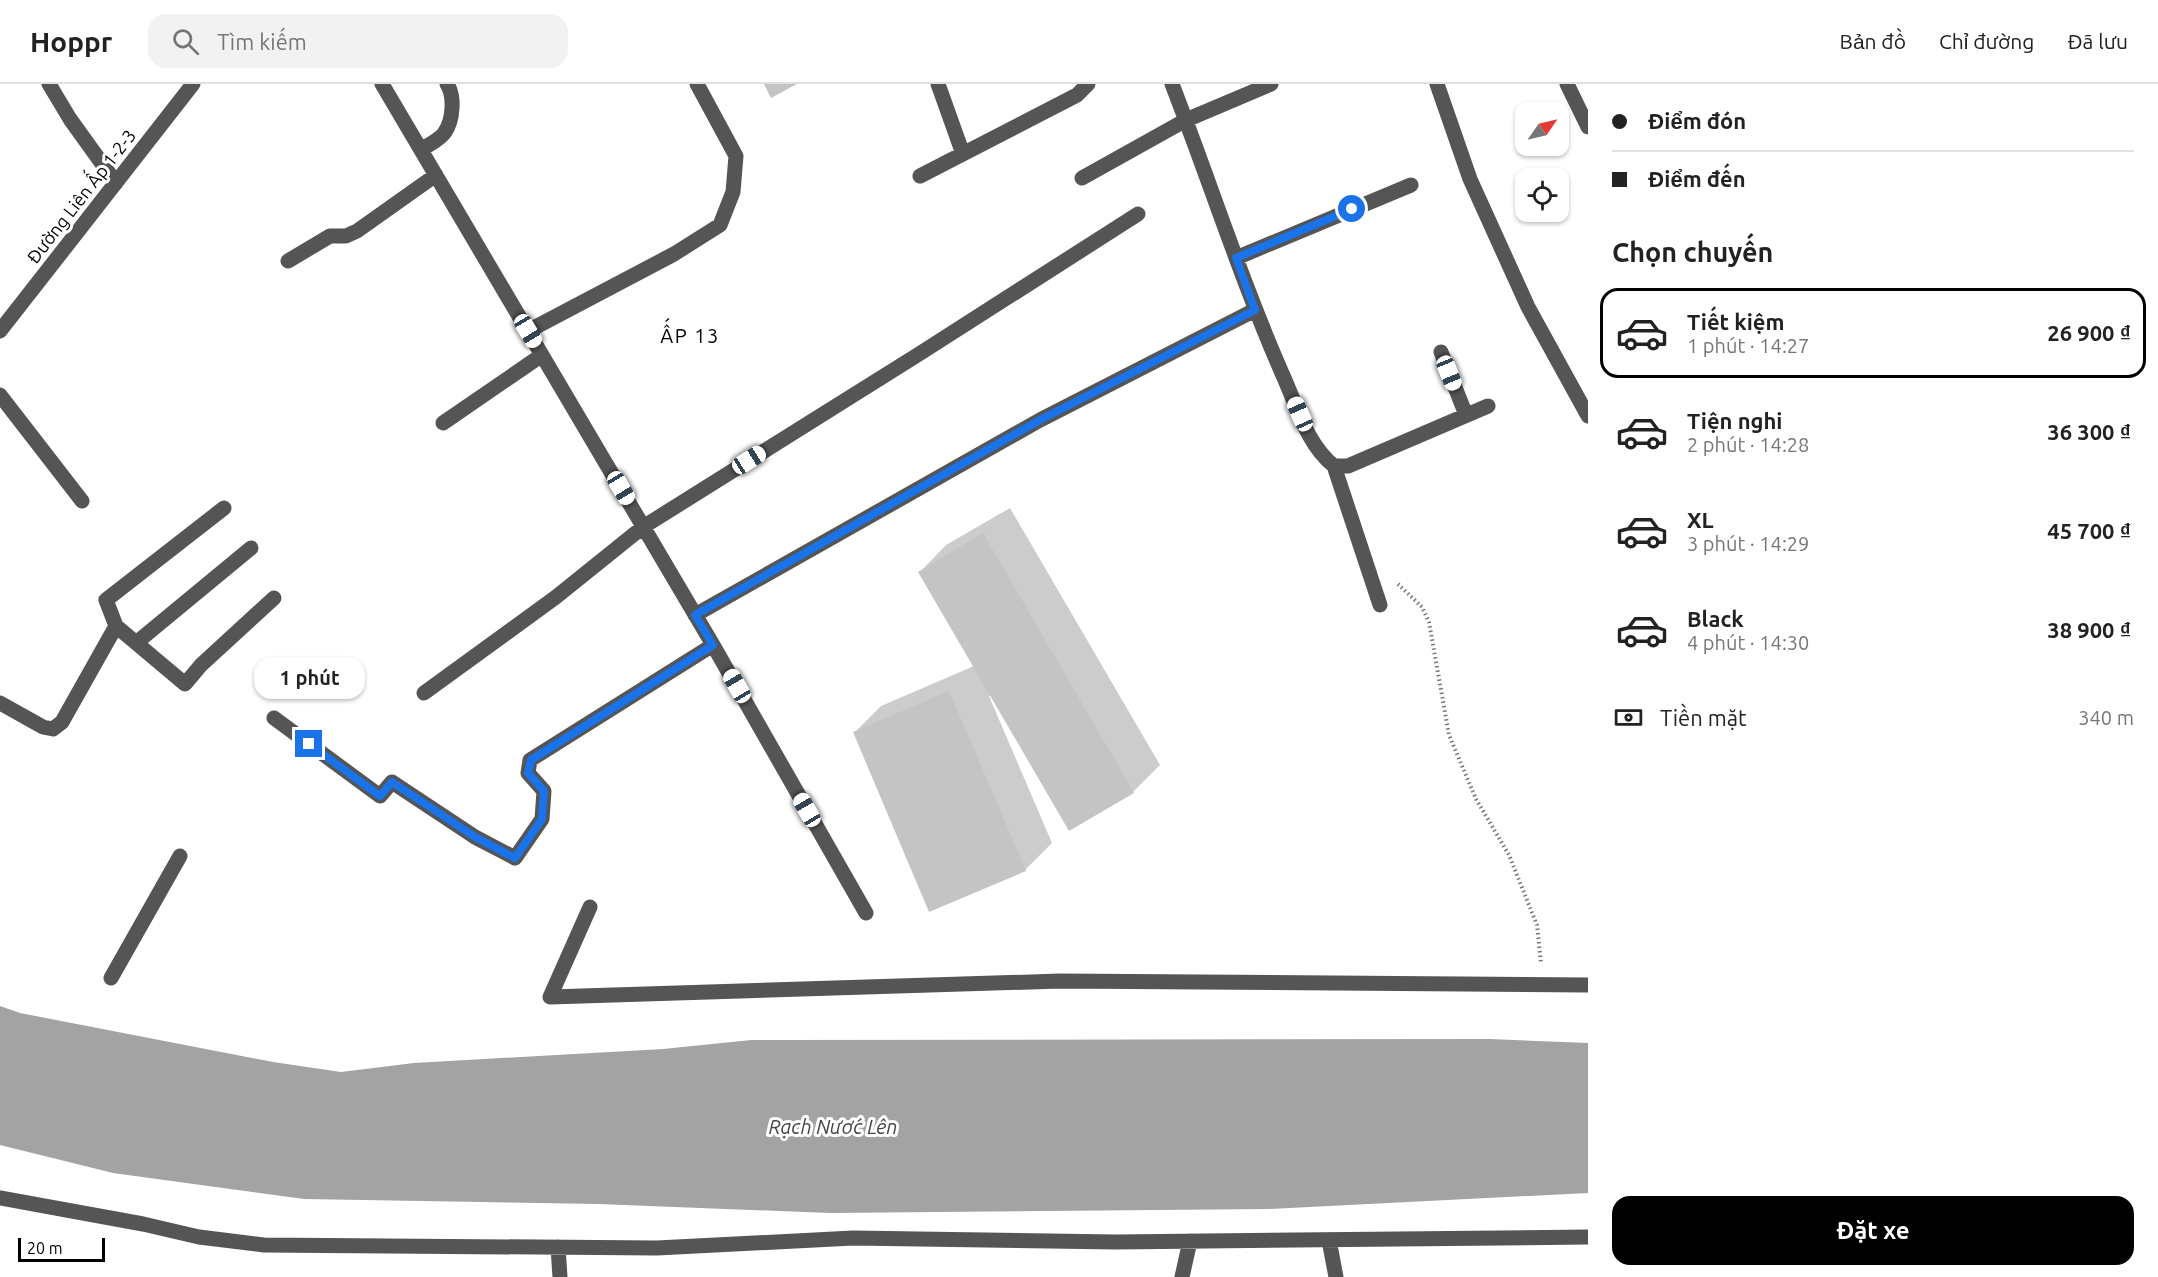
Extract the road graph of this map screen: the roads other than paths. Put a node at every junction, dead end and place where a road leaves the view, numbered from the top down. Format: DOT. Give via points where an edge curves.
graph roads {
  1 [pos="49,84"];
  2 [pos="193,84"];
  3 [pos="382,84"];
  4 [pos="447,84"];
  5 [pos="697,84"];
  6 [pos="938,84"];
  7 [pos="1088,84"];
  8 [pos="1172,84"];
  9 [pos="1271,84"];
  10 [pos="1437,84"];
  11 [pos="1567,84"];
  12 [pos="1186,120"];
  13 [pos="1588,126"];
  14 [pos="422,150"];
  15 [pos="963,154"];
  16 [pos="436,175"];
  17 [pos="920,176"];
  18 [pos="1082,178"];
  19 [pos="116,183"];
  20 [pos="1411,185"];
  21 [pos="1138,214"];
  22 [pos="1236,258"];
  23 [pos="288,261"];
  24 [pos="1255,310"];
  25 [pos="0,330"];
  26 [pos="528,331"];
  27 [pos="1441,352"];
  28 [pos="542,355"];
  29 [pos="0,395"];
  30 [pos="1488,406"];
  31 [pos="1467,415"];
  32 [pos="1588,416"];
  33 [pos="443,423"];
  34 [pos="1334,466"];
  35 [pos="82,501"];
  36 [pos="224,508"];
  37 [pos="644,527"];
  38 [pos="251,548"];
  39 [pos="274,598"];
  40 [pos="1380,606"];
  41 [pos="695,615"];
  42 [pos="116,626"];
  43 [pos="136,643"];
  44 [pos="713,645"];
  45 [pos="424,693"];
  46 [pos="0,703"];
  47 [pos="274,718"];
  48 [pos="180,856"];
  49 [pos="590,908"];
  50 [pos="866,913"];
  51 [pos="111,978"];
  52 [pos="1588,985"];
  53 [pos="0,1198"];
  54 [pos="1588,1237"];
  55 [pos="1329,1240"];
  56 [pos="1190,1242"];
  57 [pos="558,1247"];
  58 [pos="560,1277"];
  59 [pos="1182,1277"];
  60 [pos="1336,1277"];
  1 -- 19 [label="street"];
  2 -- 19 [label="street, Đường Liên Ấp 1-2-3"];
  3 -- 14 [label="street"];
  4 -- 14 [label="street" via="452,110 445,133"];
  5 -- 26 [label="street" via="735,156 733,192 720,225 674,254"];
  6 -- 15 [label="street"];
  7 -- 15 [label="street" via="1077,95"];
  8 -- 12 [label="street"];
  9 -- 12 [label="street"];
  10 -- 32 [label="street" via="1470,179 1528,307"];
  11 -- 13 [label="street"];
  12 -- 18 [label="street"];
  12 -- 22 [label="street"];
  14 -- 16 [label="street"];
  15 -- 17 [label="street"];
  16 -- 23 [label="street" via="357,231 330,236"];
  16 -- 26 [label="street"];
  19 -- 25 [label="street, Đường Liên Ấp 1-2-3"];
  20 -- 22 [label="street"];
  21 -- 37 [label="street"];
  22 -- 24 [label="street"];
  24 -- 34 [label="street" via="1309,435 1319,453"];
  24 -- 41 [label="street" via="1040,420"];
  26 -- 28 [label="street"];
  27 -- 31 [label="street"];
  28 -- 33 [label="street"];
  28 -- 37 [label="street"];
  29 -- 35 [label="street"];
  30 -- 31 [label="street"];
  31 -- 34 [label="street" via="1363,461"];
  34 -- 40 [label="street"];
  36 -- 42 [label="street" via="106,600"];
  37 -- 41 [label="street"];
  37 -- 45 [label="street"];
  38 -- 43 [label="street"];
  39 -- 43 [label="street" via="201,664 185,684"];
  41 -- 44 [label="street"];
  42 -- 43 [label="street"];
  42 -- 46 [label="street" via="62,722 53,729"];
  44 -- 47 [label="street" via="531,760 528,773 544,791 542,819 515,858 475,837 392,782 380,796"];
  44 -- 50 [label="street"];
  48 -- 51 [label="street"];
  49 -- 52 [label="street" via="550,997 1060,981"];
  53 -- 57 [label="street" via="199,1237 264,1245"];
  54 -- 55 [label="street"];
  55 -- 56 [label="street"];
  55 -- 60 [label="street"];
  56 -- 57 [label="street" via="853,1238 657,1248"];
  56 -- 59 [label="street"];
  57 -- 58 [label="street"];
}
